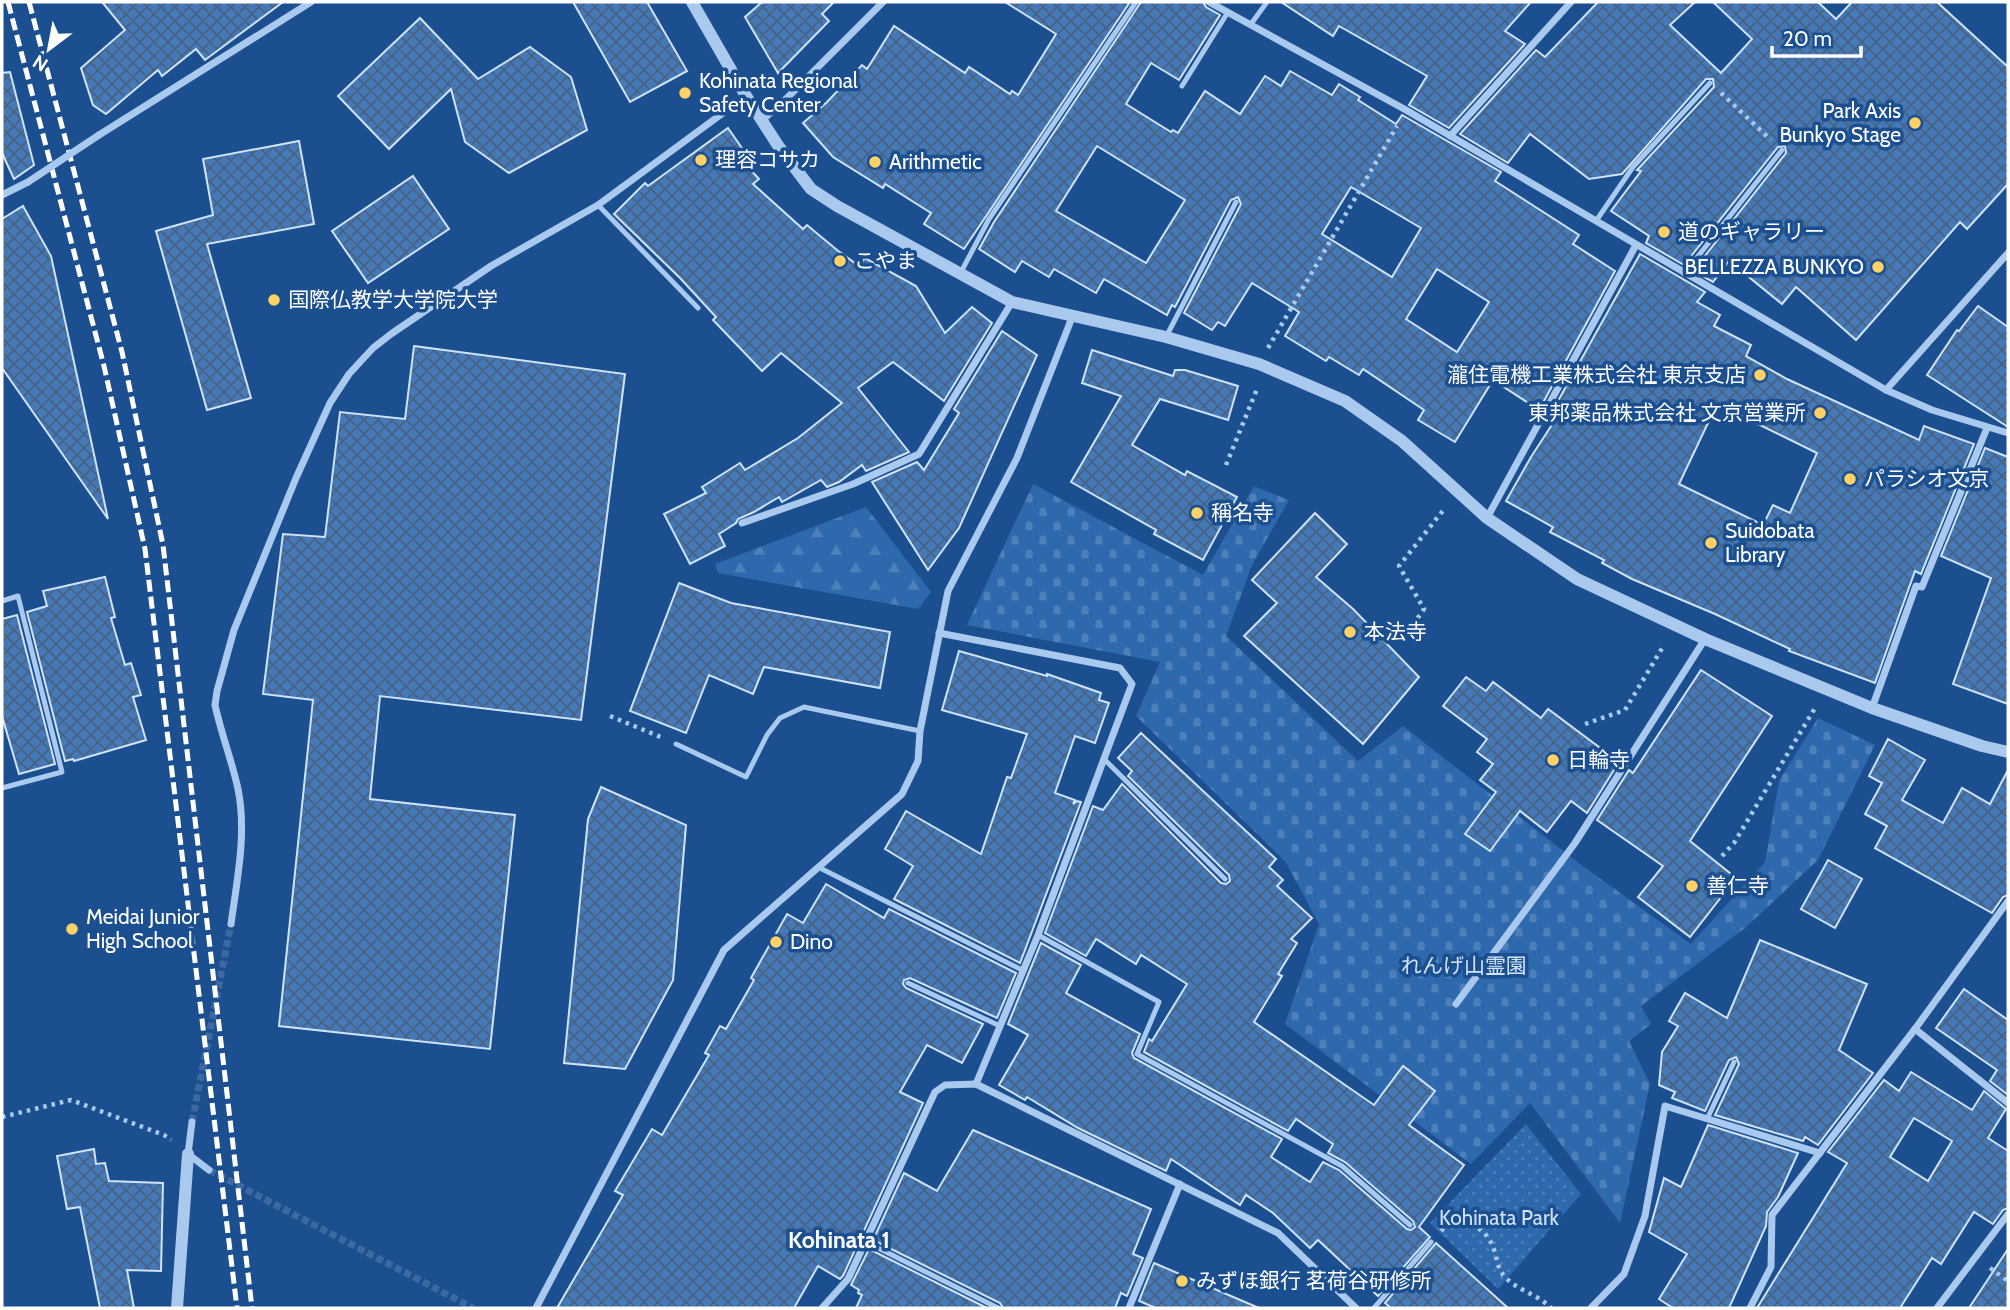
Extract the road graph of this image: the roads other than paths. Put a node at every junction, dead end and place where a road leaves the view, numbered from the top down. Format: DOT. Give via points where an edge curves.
graph roads {
  1 [pos="311,2"];
  2 [pos="692,2"];
  3 [pos="883,2"];
  4 [pos="1136,2"];
  5 [pos="1209,2"];
  6 [pos="1267,2"];
  7 [pos="1571,2"];
  8 [pos="1228,12"];
  9 [pos="1251,24"];
  10 [pos="1710,83"];
  11 [pos="1182,86"];
  12 [pos="746,96"];
  13 [pos="761,121"];
  14 [pos="1450,136"];
  15 [pos="1782,150"];
  16 [pos="2,195"];
  17 [pos="1236,202"];
  18 [pos="598,205"];
  19 [pos="1596,221"];
  20 [pos="1636,245"];
  21 [pos="2008,253"];
  22 [pos="1684,274"];
  23 [pos="960,275"];
  24 [pos="1013,302"];
  25 [pos="698,309"];
  26 [pos="1073,315"];
  27 [pos="1166,337"];
  28 [pos="1886,390"];
  29 [pos="1987,428"];
  30 [pos="2008,433"];
  31 [pos="1487,518"];
  32 [pos="742,523"];
  33 [pos="2,601"];
  34 [pos="939,633"];
  35 [pos="1705,639"];
  36 [pos="1872,708"];
  37 [pos="920,731"];
  38 [pos="676,744"];
  39 [pos="2008,752"];
  40 [pos="1104,759"];
  41 [pos="2,788"];
  42 [pos="818,867"];
  43 [pos="1225,879"];
  44 [pos="2008,901"];
  45 [pos="232,924"];
  46 [pos="1038,935"];
  47 [pos="1024,971"];
  48 [pos="908,983"];
  49 [pos="1456,1004"];
  50 [pos="1000,1026"];
  51 [pos="1915,1029"];
  52 [pos="1734,1062"];
  53 [pos="976,1084"];
  54 [pos="2008,1103"];
  55 [pos="1708,1117"];
  56 [pos="192,1122"];
  57 [pos="1820,1153"];
  58 [pos="188,1154"];
  59 [pos="209,1170"];
  60 [pos="1180,1185"];
  61 [pos="2008,1214"];
  62 [pos="1410,1225"];
  63 [pos="866,1242"];
  64 [pos="1431,1242"];
  65 [pos="177,1308"];
  66 [pos="536,1308"];
  67 [pos="822,1308"];
  68 [pos="998,1308"];
  69 [pos="1129,1308"];
  70 [pos="1356,1308"];
  71 [pos="1374,1308"];
  72 [pos="1591,1308"];
  73 [pos="1751,1308"];
  74 [pos="1937,1308"];
  1 -- 16 [label="street, bridge"];
  2 -- 12 [label="street"];
  3 -- 13 [label="street"];
  4 -- 23 [label="lane" via="989,219"];
  5 -- 8 [label="street"];
  6 -- 9 [label="lane"];
  7 -- 14 [label="street"];
  8 -- 9 [label="street"];
  8 -- 11 [label="lane"];
  9 -- 14 [label="street"];
  10 -- 19 [label="lane" via="1633,167"];
  12 -- 13 [label="street"];
  12 -- 18 [label="street"];
  13 -- 23 [label="street" via="810,189"];
  14 -- 19 [label="street"];
  15 -- 22 [label="lane"];
  17 -- 27 [label="lane"];
  18 -- 25 [label="lane"];
  18 -- 45 [label="street" via="491,266 391,334 349,374 330,403 234,630 217,691 215,705 239,791 242,824"];
  19 -- 20 [label="street"];
  20 -- 22 [label="street"];
  20 -- 31 [label="street"];
  21 -- 28 [label="street"];
  22 -- 28 [label="street"];
  23 -- 24 [label="street"];
  24 -- 26 [label="street"];
  24 -- 32 [label="street" via="919,454 853,484"];
  26 -- 27 [label="street"];
  26 -- 34 [label="street" via="1017,457 948,591"];
  27 -- 31 [label="street" via="1259,364 1345,401 1402,441"];
  28 -- 29 [label="street"];
  29 -- 30 [label="street"];
  29 -- 36 [label="street" via="1922,587 1916,586"];
  31 -- 35 [label="street" via="1577,579"];
  33 -- 41 [label="lane" via="18,596 62,772"];
  34 -- 37 [label="street"];
  34 -- 40 [label="street" via="1120,668 1132,684"];
  35 -- 36 [label="street"];
  35 -- 49 [label="street" via="1575,843"];
  36 -- 39 [label="street"];
  37 -- 38 [label="lane" via="804,707 780,718 746,777"];
  37 -- 42 [label="street" via="918,761 902,794"];
  40 -- 43 [label="lane"];
  40 -- 46 [label="street"];
  42 -- 47 [label="lane"];
  42 -- 66 [label="street" via="724,950"];
  44 -- 51 [label="street"];
  46 -- 47 [label="street"];
  46 -- 62 [label="lane" via="1159,1002 1137,1055 1342,1166"];
  47 -- 50 [label="street"];
  48 -- 50 [label="lane"];
  50 -- 53 [label="street"];
  51 -- 54 [label="street"];
  51 -- 57 [label="street"];
  52 -- 55 [label="lane"];
  53 -- 60 [label="street"];
  53 -- 63 [label="street" via="946,1085 935,1092"];
  55 -- 57 [label="street"];
  55 -- 72 [label="street" via="1665,1105 1645,1216 1624,1274"];
  56 -- 58 [label="street"];
  57 -- 73 [label="street" via="1772,1215 1771,1267"];
  58 -- 59 [label="street"];
  58 -- 65 [label="street"];
  60 -- 69 [label="street"];
  60 -- 70 [label="street" via="1278,1233"];
  61 -- 74 [label="street"];
  63 -- 67 [label="street" via="848,1279"];
  63 -- 68 [label="lane"];
  64 -- 71 [label="lane"];
}
